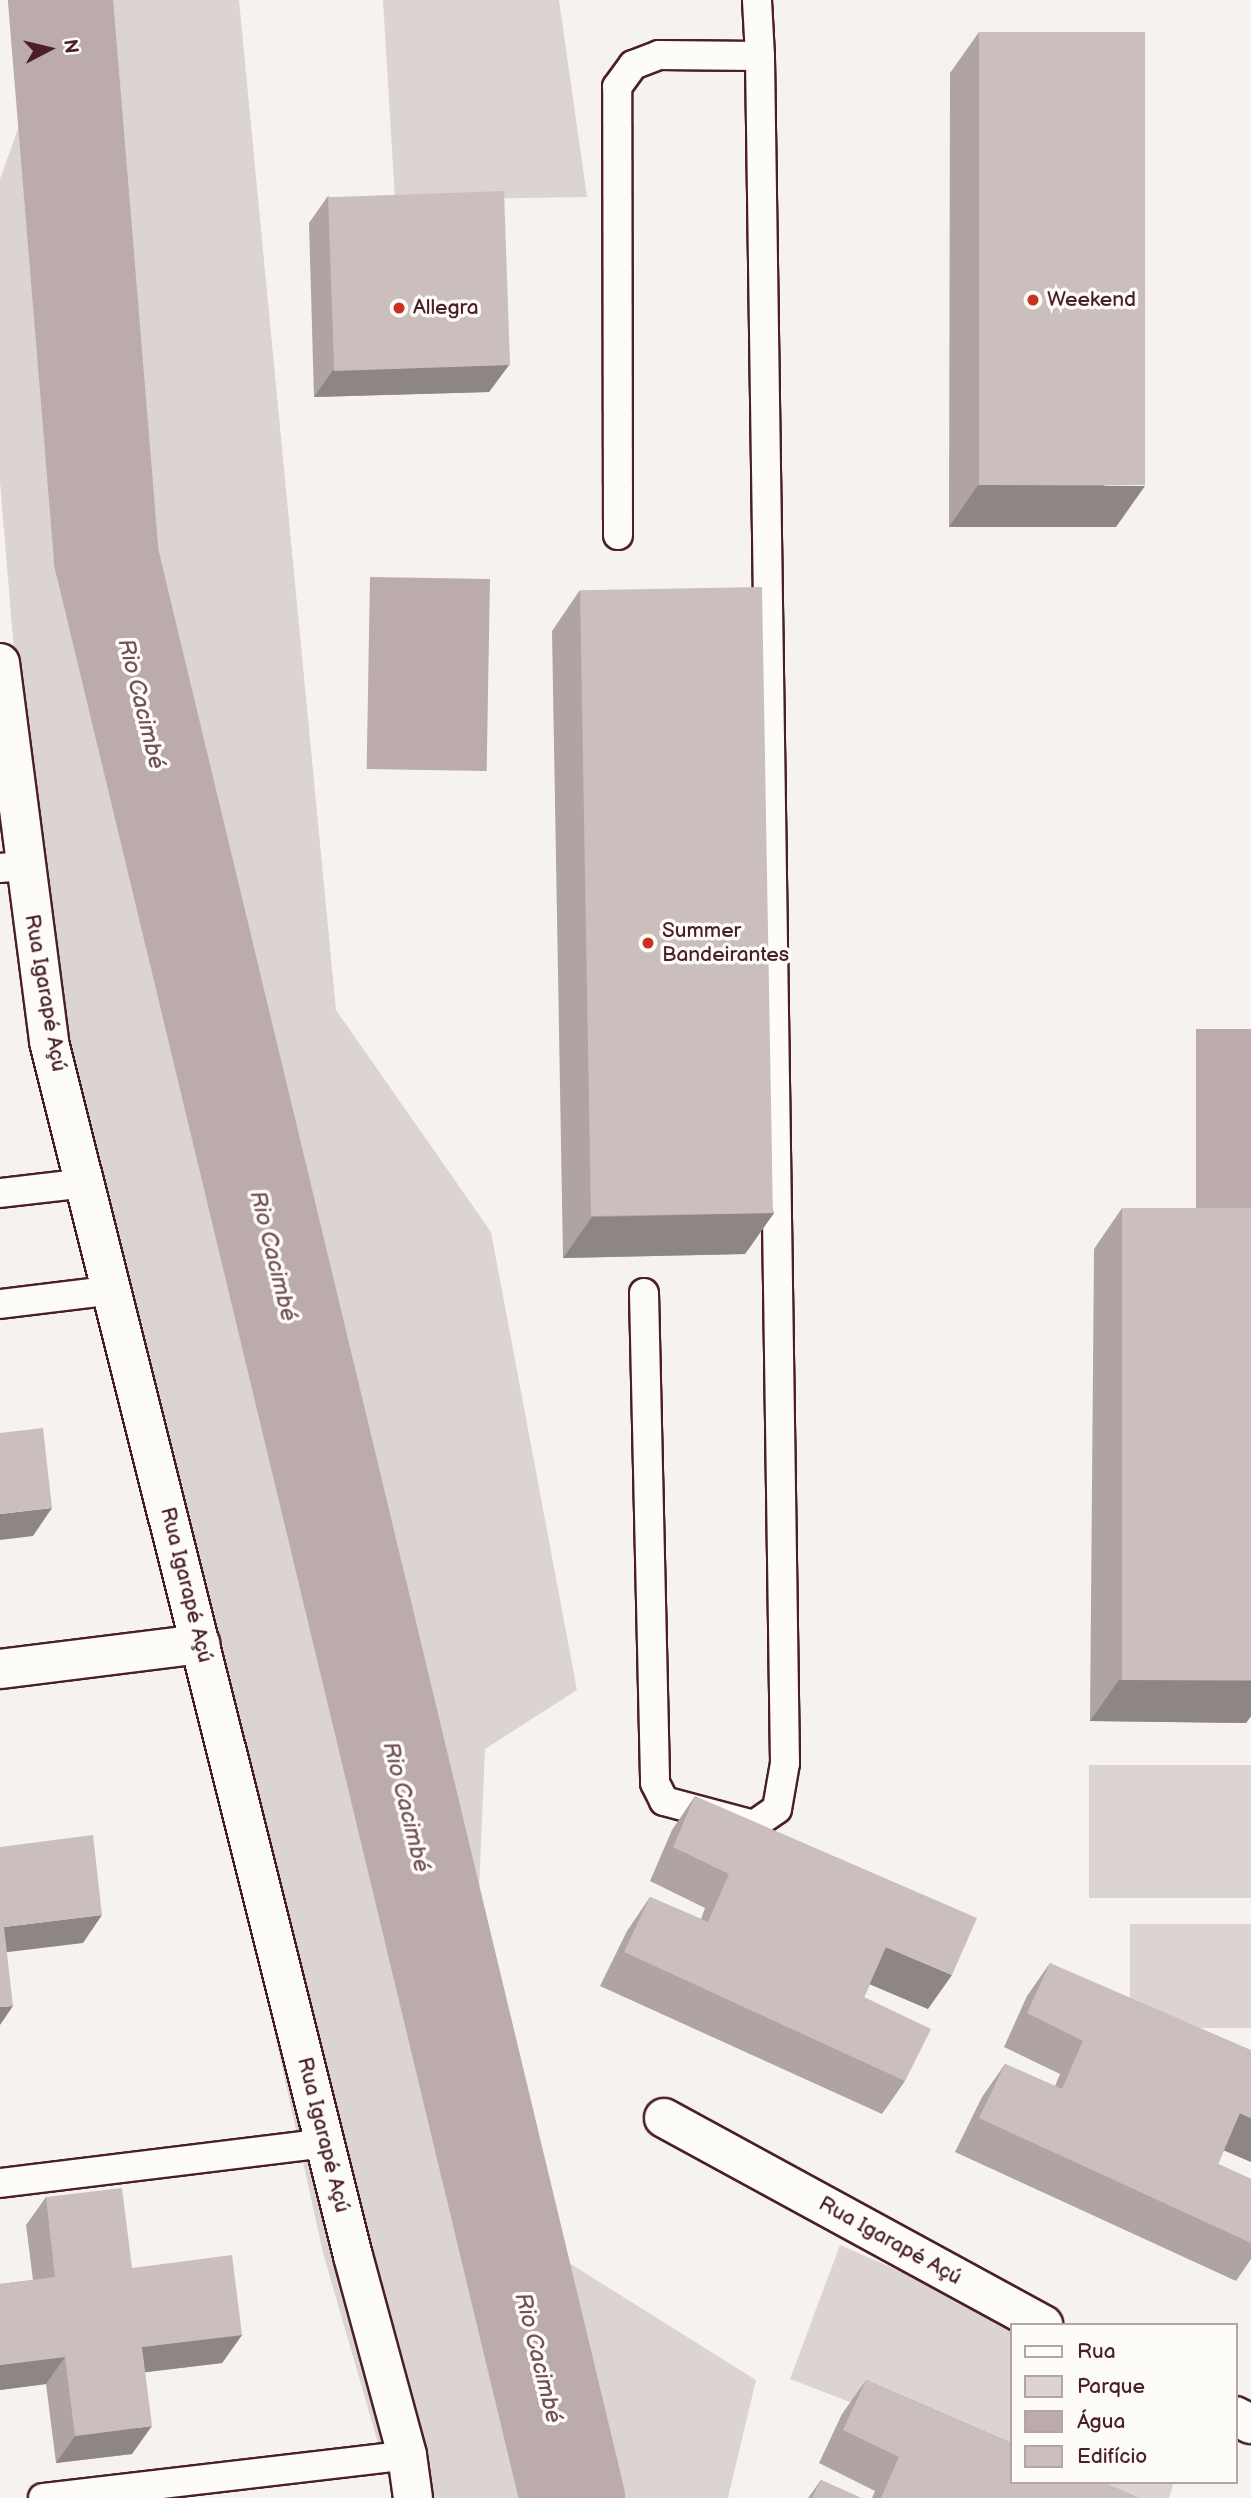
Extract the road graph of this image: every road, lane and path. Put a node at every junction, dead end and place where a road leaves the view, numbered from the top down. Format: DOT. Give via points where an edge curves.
graph roads {
  1 [pos="757,0"];
  2 [pos="760,56"];
  3 [pos="618,535"];
  4 [pos="0,663"];
  5 [pos="12,867"];
  6 [pos="87,1183"];
  7 [pos="0,1192"];
  8 [pos="114,1290"];
  9 [pos="644,1293"];
  10 [pos="0,1304"];
  11 [pos="200,1644"];
  12 [pos="0,1669"];
  13 [pos="664,2118"];
  14 [pos="326,2143"];
  15 [pos="0,2183"];
  16 [pos="1038,2323"];
  17 [pos="407,2455"];
  18 [pos="43,2498"];
  19 [pos="413,2498"];
  1 -- 2 [label="lane"];
  2 -- 3 [label="lane" via="659,55 633,65 617,87"];
  2 -- 9 [label="lane" via="785,1763 777,1809 754,1825 664,1801 655,1783"];
  4 -- 5 [label="street, Rua Igarapé Açú"];
  5 -- 6 [label="street, Rua Igarapé Açú" via="49,1042"];
  6 -- 7 [label="lane"];
  6 -- 8 [label="street, Rua Igarapé Açú"];
  8 -- 10 [label="lane"];
  8 -- 11 [label="street, Rua Igarapé Açú"];
  11 -- 12 [label="street"];
  11 -- 14 [label="street, Rua Igarapé Açú"];
  13 -- 16 [label="street, Rua Igarapé Açú"];
  14 -- 15 [label="lane"];
  14 -- 17 [label="street, Rua Igarapé Açú"];
  17 -- 18 [label="lane"];
  17 -- 19 [label="street, Rua Igarapé Açú"];
}
